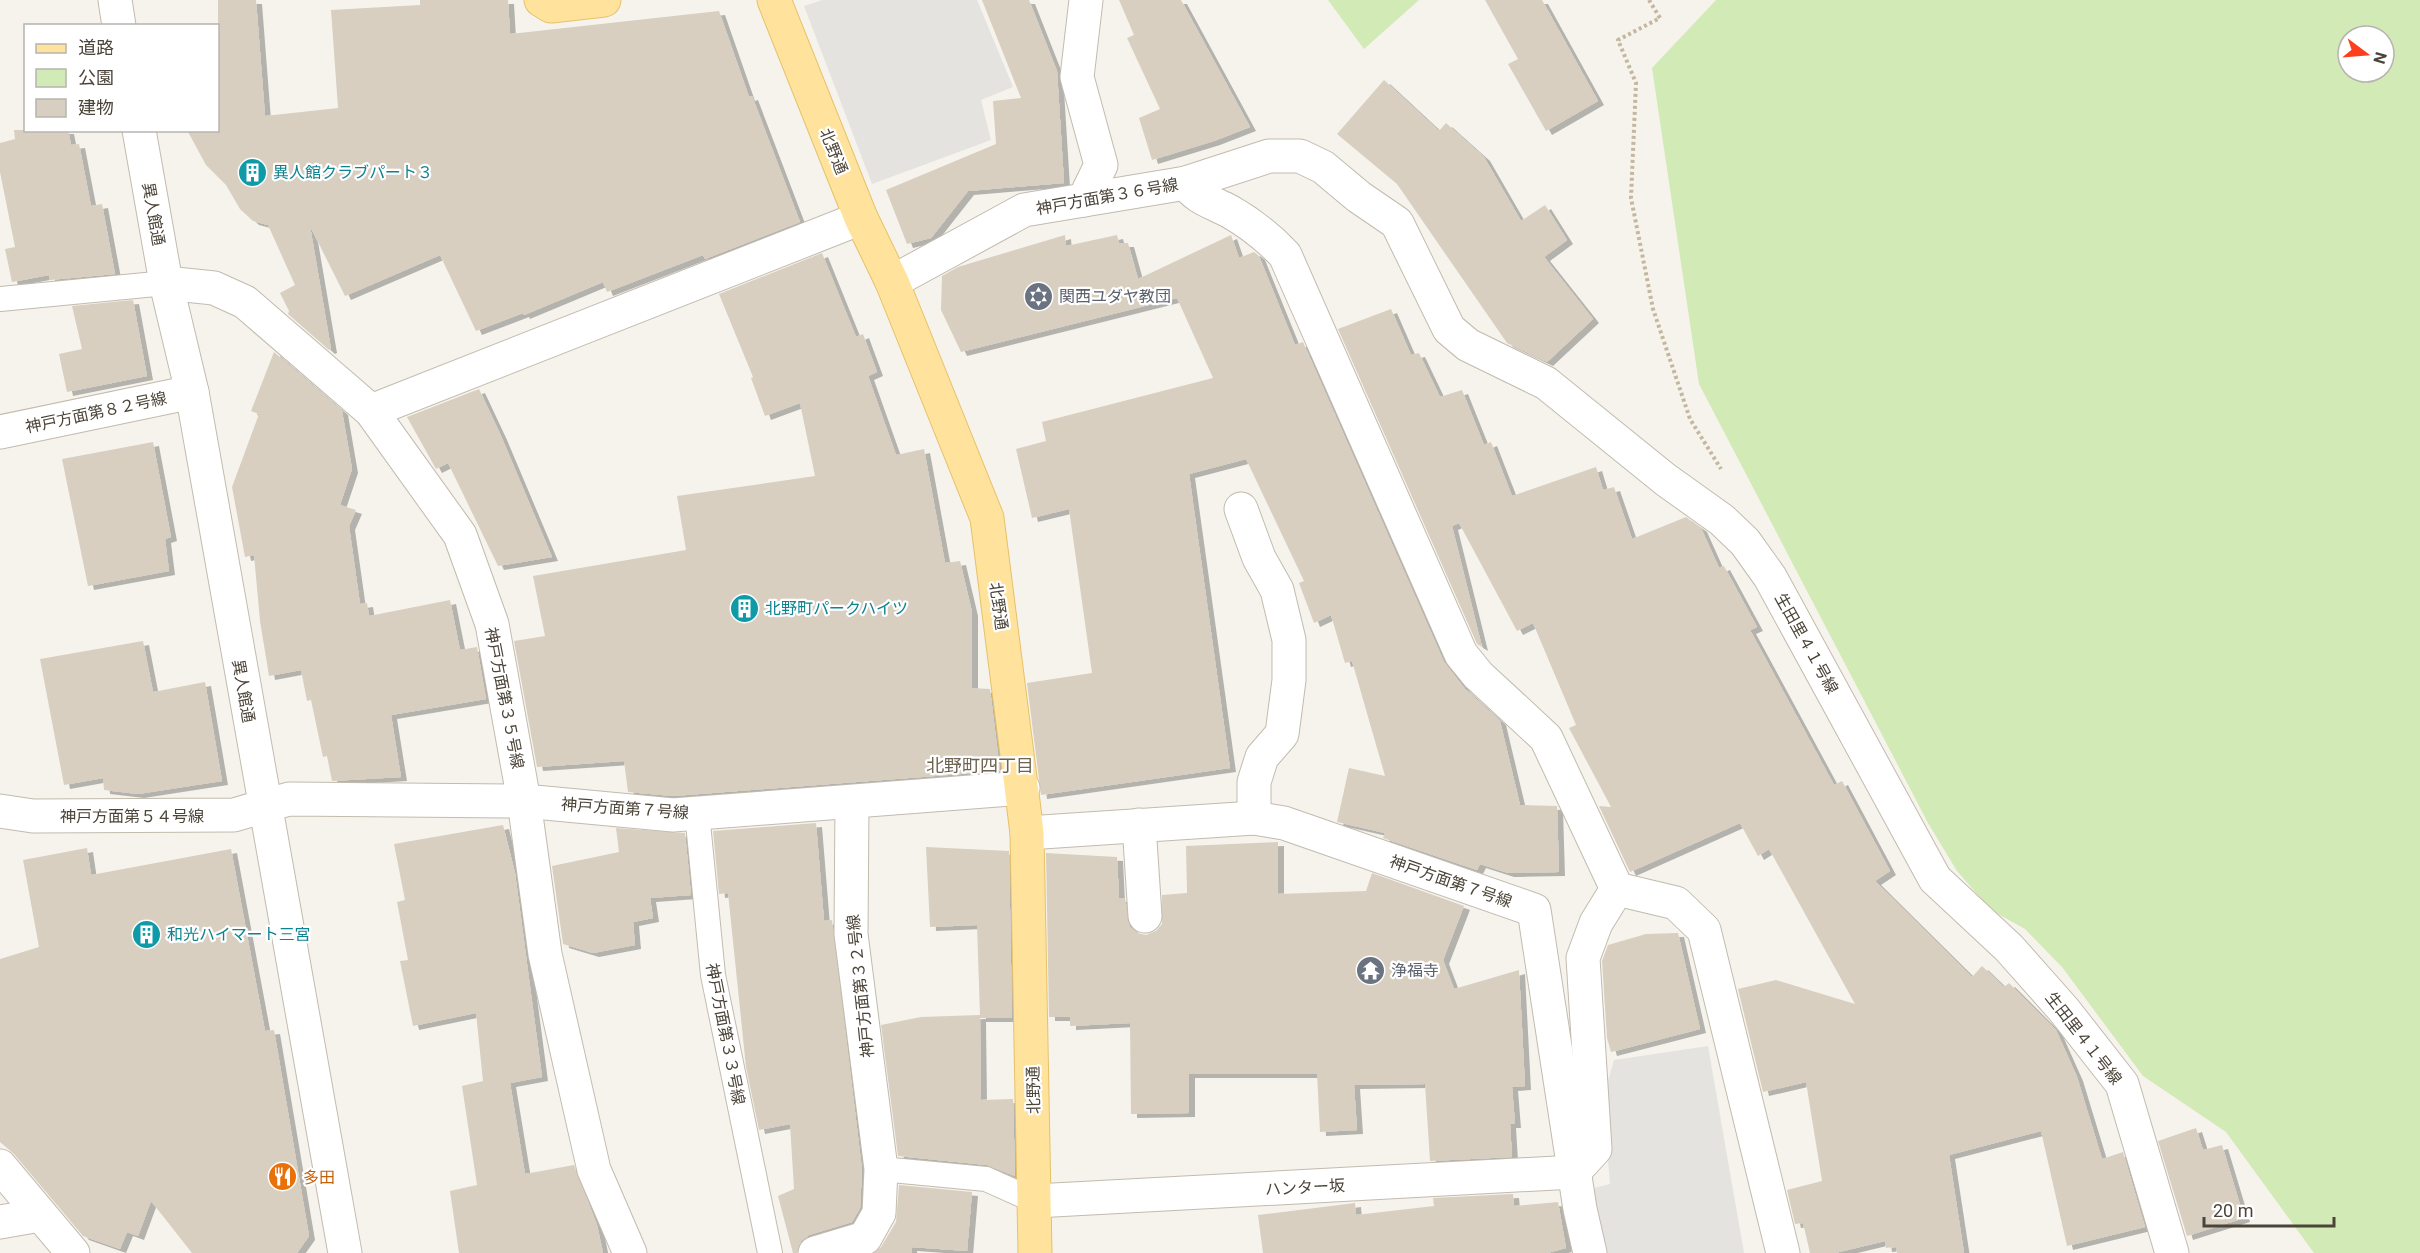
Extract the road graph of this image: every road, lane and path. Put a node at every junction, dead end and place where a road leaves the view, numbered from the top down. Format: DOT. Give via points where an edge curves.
graph roads {
  1 [pos="115,0"];
  2 [pos="541,0"];
  3 [pos="604,0"];
  4 [pos="774,0"];
  5 [pos="1086,0"];
  6 [pos="1649,0"];
  7 [pos="119,24"];
  8 [pos="139,132"];
  9 [pos="1300,156"];
  10 [pos="1186,183"];
  11 [pos="1084,200"];
  12 [pos="861,218"];
  13 [pos="892,282"];
  14 [pos="166,283"];
  15 [pos="0,299"];
  16 [pos="192,392"];
  17 [pos="370,411"];
  18 [pos="0,432"];
  19 [pos="1241,509"];
  20 [pos="1722,520"];
  21 [pos="1023,788"];
  22 [pos="524,801"];
  23 [pos="852,802"];
  24 [pos="264,806"];
  25 [pos="0,811"];
  26 [pos="698,813"];
  27 [pos="1254,818"];
  28 [pos="1139,825"];
  29 [pos="1027,833"];
  30 [pos="1617,889"];
  31 [pos="1145,916"];
  32 [pos="0,1166"];
  33 [pos="881,1169"];
  34 [pos="1574,1172"];
  35 [pos="1035,1202"];
  36 [pos="40,1215"];
  37 [pos="0,1222"];
  38 [pos="829,1251"];
  39 [pos="2162,1251"];
  40 [pos="74,1253"];
  41 [pos="345,1253"];
  42 [pos="630,1253"];
  43 [pos="770,1253"];
  44 [pos="1035,1253"];
  45 [pos="1590,1253"];
  46 [pos="1783,1253"];
  1 -- 7 [label="street"];
  2 -- 3 [label="main road" via="551,6"];
  4 -- 12 [label="main road, 北野通"];
  5 -- 11 [label="street" via="1077,77 1101,165"];
  6 -- 20 [label="path" via="1660,18 1618,40 1636,83 1631,198 1653,309 1690,420 1730,485"];
  8 -- 14 [label="street, 異人館通"];
  9 -- 10 [label="street, 神戸方面第３６号線" via="1269,156"];
  9 -- 20 [label="street, 生田里４１号線" via="1323,167 1397,223 1449,328 1468,345 1546,382 1666,480"];
  10 -- 11 [label="street, 神戸方面第３６号線"];
  10 -- 30 [label="street" via="1195,195 1266,234 1285,255 1461,654 1546,738"];
  11 -- 13 [label="street, 神戸方面第３６号線" via="1024,210"];
  12 -- 13 [label="main road, 北野通"];
  12 -- 17 [label="street"];
  13 -- 21 [label="main road, 北野通" via="987,518"];
  14 -- 15 [label="lane"];
  14 -- 16 [label="street, 異人館通"];
  14 -- 17 [label="street, 神戸方面第３５号線" via="214,288 245,302"];
  16 -- 18 [label="street, 神戸方面第８２号線"];
  16 -- 24 [label="street, 異人館通"];
  17 -- 22 [label="street, 神戸方面第３５号線" via="460,535 492,624"];
  19 -- 27 [label="street" via="1259,558 1277,590 1289,640 1282,734 1259,765 1254,782"];
  20 -- 39 [label="street, 生田里４１号線" via="1745,542 1770,577 1935,879 2009,948 2122,1084"];
  21 -- 23 [label="street, 神戸方面第７号線"];
  21 -- 29 [label="main road, 北野通"];
  22 -- 24 [label="street, 神戸方面第７号線" via="290,799"];
  22 -- 26 [label="street, 神戸方面第７号線" via="673,815"];
  22 -- 42 [label="street, 神戸方面第３５号線" via="545,954 594,1170"];
  23 -- 26 [label="street, 神戸方面第７号線"];
  23 -- 33 [label="street, 神戸方面第３２号線" via="851,934"];
  24 -- 25 [label="street, 神戸方面第５４号線" via="234,815 33,816"];
  24 -- 41 [label="street, 異人館通"];
  26 -- 43 [label="lane, 神戸方面第３３号線" via="713,975"];
  27 -- 28 [label="street, 神戸方面第７号線"];
  27 -- 34 [label="street, 神戸方面第７号線" via="1284,823 1534,910"];
  28 -- 29 [label="street, 神戸方面第７号線"];
  28 -- 31 [label="street"];
  29 -- 35 [label="main road, 北野通"];
  30 -- 34 [label="street" via="1596,923 1583,958 1595,1149"];
  30 -- 46 [label="street" via="1676,903 1704,930"];
  32 -- 36 [label="street"];
  33 -- 35 [label="lane" via="986,1179"];
  33 -- 38 [label="street, 神戸方面第３２号線" via="879,1213 865,1238"];
  34 -- 35 [label="street, ハンター坂"];
  34 -- 45 [label="street, 神戸方面第７号線"];
  35 -- 44 [label="main road, 北野通"];
  36 -- 37 [label="street"];
  36 -- 40 [label="street"];
}
